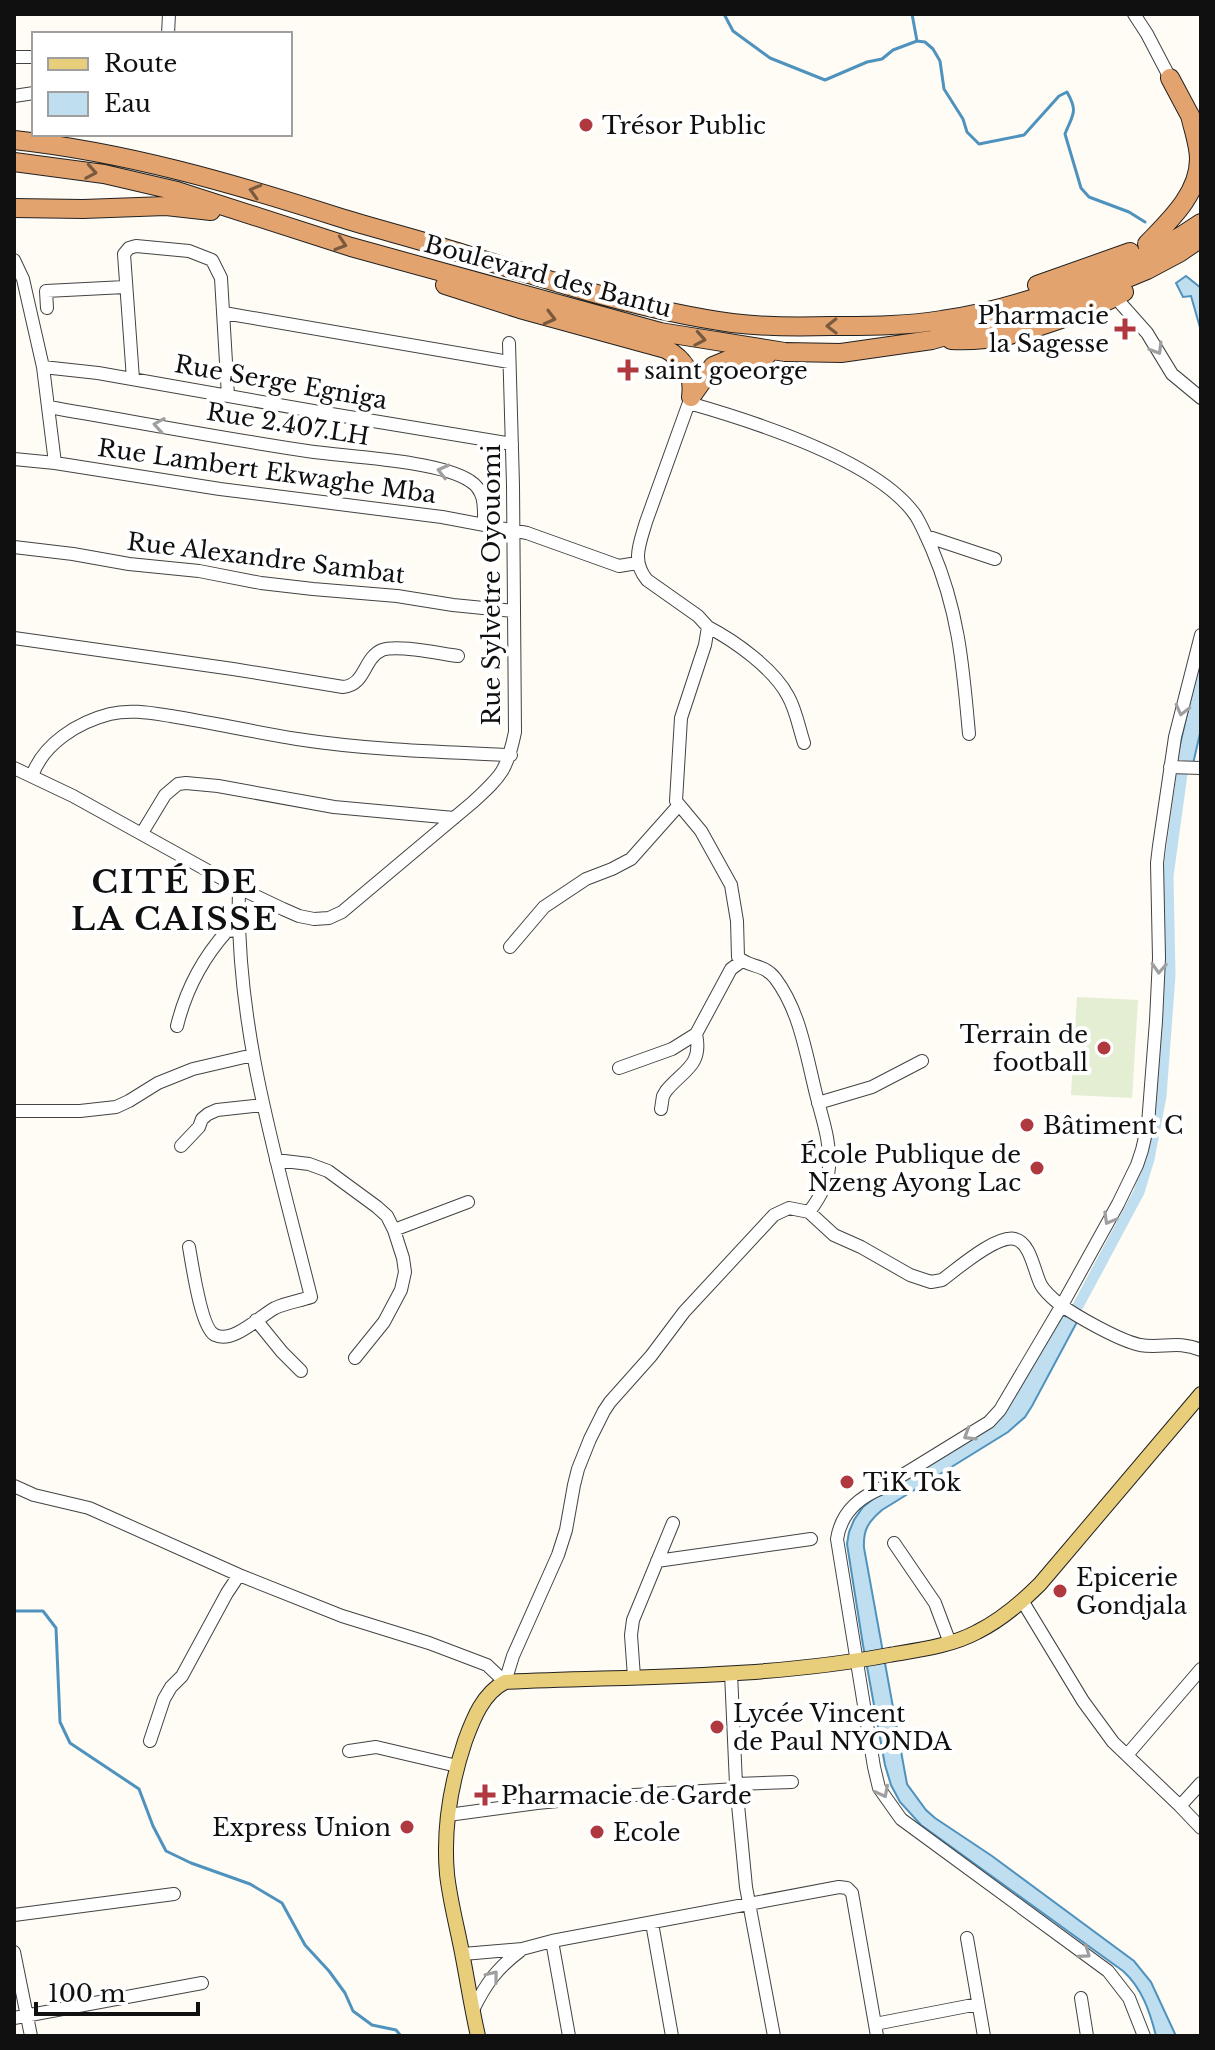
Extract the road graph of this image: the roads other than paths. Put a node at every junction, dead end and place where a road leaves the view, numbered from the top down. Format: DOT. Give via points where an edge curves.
graph roads {
  1 [pos="1134,14"];
  2 [pos="1170,78"];
  3 [pos="1196,114"];
  4 [pos="1201,137"];
  5 [pos="14,140"];
  6 [pos="14,162"];
  7 [pos="14,208"];
  8 [pos="1201,210"];
  9 [pos="1201,223"];
  10 [pos="279,224"];
  11 [pos="1147,244"];
  12 [pos="1200,247"];
  13 [pos="14,260"];
  14 [pos="428,269"];
  15 [pos="125,287"];
  16 [pos="1075,293"];
  17 [pos="1115,297"];
  18 [pos="47,308"];
  19 [pos="224,313"];
  20 [pos="886,324"];
  21 [pos="932,340"];
  22 [pos="509,343"];
  23 [pos="785,352"];
  24 [pos="509,362"];
  25 [pos="43,367"];
  26 [pos="133,379"];
  27 [pos="228,396"];
  28 [pos="1201,398"];
  29 [pos="690,400"];
  30 [pos="48,407"];
  31 [pos="512,444"];
  32 [pos="14,459"];
  33 [pos="55,463"];
  34 [pos="484,525"];
  35 [pos="514,529"];
  36 [pos="926,536"];
  37 [pos="14,547"];
  38 [pos="995,559"];
  39 [pos="637,563"];
  40 [pos="514,611"];
  41 [pos="708,627"];
  42 [pos="1201,635"];
  43 [pos="14,638"];
  44 [pos="458,656"];
  45 [pos="969,734"];
  46 [pos="804,743"];
  47 [pos="511,755"];
  48 [pos="1170,767"];
  49 [pos="14,768"];
  50 [pos="1201,768"];
  51 [pos="32,776"];
  52 [pos="679,805"];
  53 [pos="454,818"];
  54 [pos="142,833"];
  55 [pos="239,888"];
  56 [pos="238,930"];
  57 [pos="510,947"];
  58 [pos="742,961"];
  59 [pos="177,1026"];
  60 [pos="696,1034"];
  61 [pos="253,1055"];
  62 [pos="922,1061"];
  63 [pos="619,1068"];
  64 [pos="818,1103"];
  65 [pos="263,1105"];
  66 [pos="661,1109"];
  67 [pos="14,1111"];
  68 [pos="181,1146"];
  69 [pos="276,1160"];
  70 [pos="468,1202"];
  71 [pos="809,1212"];
  72 [pos="394,1230"];
  73 [pos="189,1247"];
  74 [pos="1065,1308"];
  75 [pos="256,1320"];
  76 [pos="1201,1350"];
  77 [pos="355,1358"];
  78 [pos="301,1371"];
  79 [pos="1201,1394"];
  80 [pos="14,1486"];
  81 [pos="673,1523"];
  82 [pos="811,1539"];
  83 [pos="894,1543"];
  84 [pos="657,1561"];
  85 [pos="239,1575"];
  86 [pos="1023,1602"];
  87 [pos="950,1643"];
  88 [pos="860,1661"];
  89 [pos="1201,1669"];
  90 [pos="731,1673"];
  91 [pos="634,1677"];
  92 [pos="505,1682"];
  93 [pos="150,1741"];
  94 [pos="349,1751"];
  95 [pos="1127,1755"];
  96 [pos="457,1766"];
  97 [pos="792,1782"];
  98 [pos="1201,1783"];
  99 [pos="737,1787"];
  100 [pos="1180,1806"];
  101 [pos="448,1815"];
  102 [pos="1201,1828"];
  103 [pos="174,1894"];
  104 [pos="749,1905"];
  105 [pos="14,1915"];
  106 [pos="652,1923"];
  107 [pos="967,1938"];
  108 [pos="552,1941"];
  109 [pos="522,1949"];
  110 [pos="14,1952"];
  111 [pos="463,1954"];
  112 [pos="202,1983"];
  113 [pos="1081,1998"];
  114 [pos="978,2004"];
  115 [pos="473,2010"];
  116 [pos="21,2017"];
  117 [pos="876,2030"];
  118 [pos="31,2036"];
  119 [pos="478,2036"];
  120 [pos="569,2036"];
  121 [pos="672,2036"];
  122 [pos="774,2036"];
  123 [pos="984,2036"];
  124 [pos="1087,2036"];
  125 [pos="1144,2036"];
  1 -- 2 [label="street"];
  2 -- 3 [label="highway"];
  3 -- 4 [label="highway"];
  3 -- 11 [label="highway" via="1199,160 1194,181 1183,204"];
  20 -- 5 [label="highway, Boulevard des Bantu, one-way" via="810,327 701,318 518,271 170,168"];
  6 -- 10 [label="highway, Boulevard des Bantu, one-way" via="126,179"];
  7 -- 10 [label="highway" via="166,206"];
  8 -- 11 [label="highway"];
  9 -- 16 [label="highway"];
  10 -- 14 [label="highway, Boulevard des Bantu, one-way"];
  11 -- 20 [label="highway" via="1020,291"];
  12 -- 16 [label="highway"];
  12 -- 17 [label="highway"];
  13 -- 25 [label="street"];
  14 -- 23 [label="highway, Boulevard des Bantu, one-way" via="660,332"];
  14 -- 29 [label="highway, one-way" via="445,285 666,349 686,366 692,380"];
  15 -- 18 [label="street" via="46,291"];
  15 -- 19 [label="street" via="124,254 129,248 189,251 212,260 221,278"];
  15 -- 26 [label="street"];
  16 -- 20 [label="highway, Boulevard des Bantu" via="943,320"];
  16 -- 21 [label="highway, Boulevard des Bantu"];
  17 -- 21 [label="highway" via="1010,337"];
  17 -- 28 [label="street, one-way" via="1147,333 1172,374"];
  19 -- 24 [label="street"];
  19 -- 27 [label="street"];
  21 -- 23 [label="highway, Boulevard des Bantu" via="841,353"];
  22 -- 24 [label="street, Rue Sylvetre Oyouomi"];
  23 -- 29 [label="highway" via="722,361"];
  24 -- 31 [label="street, Rue Sylvetre Oyouomi"];
  25 -- 26 [label="street, Rue Serge Egniga"];
  25 -- 30 [label="street"];
  26 -- 27 [label="street, Rue Serge Egniga"];
  27 -- 31 [label="street, Rue Serge Egniga"];
  29 -- 36 [label="street" via="863,471 895,492"];
  29 -- 39 [label="street" via="646,522"];
  30 -- 33 [label="street"];
  34 -- 30 [label="street, Rue 2.407.LH, one-way" via="478,487 446,471"];
  31 -- 35 [label="street, Rue Sylvetre Oyouomi"];
  32 -- 33 [label="street, Rue Lambert Ekwaghe Mba"];
  33 -- 34 [label="street, Rue Lambert Ekwaghe Mba"];
  34 -- 35 [label="street, Rue Lambert Ekwaghe Mba"];
  35 -- 39 [label="street, Rue Lambert Ekwaghe Mba" via="619,566"];
  35 -- 40 [label="street, Rue Sylvetre Oyouomi"];
  36 -- 38 [label="street"];
  36 -- 45 [label="street" via="953,609"];
  37 -- 40 [label="street, Rue Alexandre Sambat" via="287,586"];
  39 -- 41 [label="street" via="647,580"];
  40 -- 47 [label="street, Rue Sylvetre Oyouomi"];
  41 -- 46 [label="street" via="773,674 789,697"];
  41 -- 52 [label="street" via="681,718"];
  42 -- 48 [label="street, one-way"];
  43 -- 44 [label="street" via="343,687 352,686 383,649"];
  47 -- 51 [label="street" via="363,747 135,712 111,714 68,733 49,746"];
  47 -- 53 [label="street, Rue Sylvetre Oyouomi" via="491,785"];
  48 -- 50 [label="street"];
  48 -- 74 [label="street, one-way" via="1157,863 1159,958 1146,1137"];
  49 -- 51 [label="street, Rue Sylvetre Oyouomi"];
  51 -- 54 [label="street, Rue Sylvetre Oyouomi"];
  52 -- 57 [label="street" via="631,859 586,879 544,907"];
  52 -- 58 [label="street" via="701,831 731,885"];
  53 -- 54 [label="street" via="334,807 186,783 165,795"];
  53 -- 55 [label="street, Rue Sylvetre Oyouomi" via="329,918 299,916"];
  54 -- 55 [label="street, Rue Sylvetre Oyouomi"];
  55 -- 56 [label="street"];
  56 -- 59 [label="street" via="227,931 204,958"];
  56 -- 61 [label="street"];
  58 -- 60 [label="street" via="731,969"];
  58 -- 64 [label="street" via="767,969 790,1001"];
  60 -- 63 [label="street" via="672,1049"];
  60 -- 66 [label="street" via="696,1060 666,1091"];
  61 -- 65 [label="street"];
  61 -- 67 [label="street" via="193,1069 116,1107"];
  62 -- 64 [label="street" via="872,1087"];
  64 -- 71 [label="street" via="829,1169"];
  65 -- 68 [label="street" via="208,1114"];
  65 -- 69 [label="street"];
  69 -- 72 [label="street" via="328,1171 377,1207"];
  69 -- 75 [label="street" via="311,1297"];
  70 -- 72 [label="street"];
  71 -- 74 [label="street" via="834,1235 931,1282 942,1280 985,1249 1015,1238 1024,1243 1044,1290"];
  71 -- 92 [label="street" via="789,1208 774,1215 610,1402 584,1453 558,1555"];
  72 -- 77 [label="street" via="405,1272 401,1290"];
  73 -- 75 [label="street" via="211,1333 232,1334"];
  74 -- 76 [label="street" via="1141,1345 1182,1344"];
  74 -- 88 [label="street, one-way" via="995,1417 870,1493 845,1516 837,1539"];
  75 -- 78 [label="street"];
  79 -- 86 [label="main road"];
  80 -- 85 [label="street" via="89,1508"];
  81 -- 84 [label="street"];
  82 -- 84 [label="street"];
  83 -- 87 [label="street" via="935,1603"];
  84 -- 91 [label="street" via="633,1620"];
  85 -- 92 [label="street" via="487,1665"];
  85 -- 93 [label="street" via="164,1699"];
  86 -- 87 [label="main road" via="975,1634"];
  86 -- 95 [label="street" via="1083,1701"];
  87 -- 88 [label="main road"];
  88 -- 90 [label="main road"];
  88 -- 125 [label="street, one-way" via="879,1788 894,1811 1108,1971 1129,1998"];
  89 -- 95 [label="street"];
  90 -- 91 [label="main road"];
  90 -- 99 [label="street"];
  91 -- 92 [label="main road"];
  92 -- 96 [label="main road" via="495,1687 477,1713"];
  94 -- 96 [label="street" via="376,1747"];
  95 -- 100 [label="street"];
  96 -- 101 [label="main road"];
  97 -- 99 [label="street"];
  98 -- 100 [label="street"];
  99 -- 101 [label="street"];
  99 -- 104 [label="street"];
  100 -- 102 [label="street"];
  101 -- 111 [label="main road" via="447,1873"];
  103 -- 105 [label="street"];
  104 -- 106 [label="street"];
  104 -- 117 [label="street" via="847,1888"];
  104 -- 122 [label="street"];
  106 -- 108 [label="street"];
  106 -- 121 [label="street"];
  107 -- 114 [label="street"];
  108 -- 109 [label="street"];
  108 -- 120 [label="street"];
  109 -- 111 [label="street"];
  115 -- 109 [label="street, one-way" via="490,1978"];
  110 -- 116 [label="street"];
  111 -- 115 [label="main road"];
  112 -- 116 [label="street"];
  113 -- 124 [label="street"];
  114 -- 117 [label="street"];
  114 -- 123 [label="street"];
  115 -- 119 [label="main road"];
  116 -- 118 [label="street"];
}
